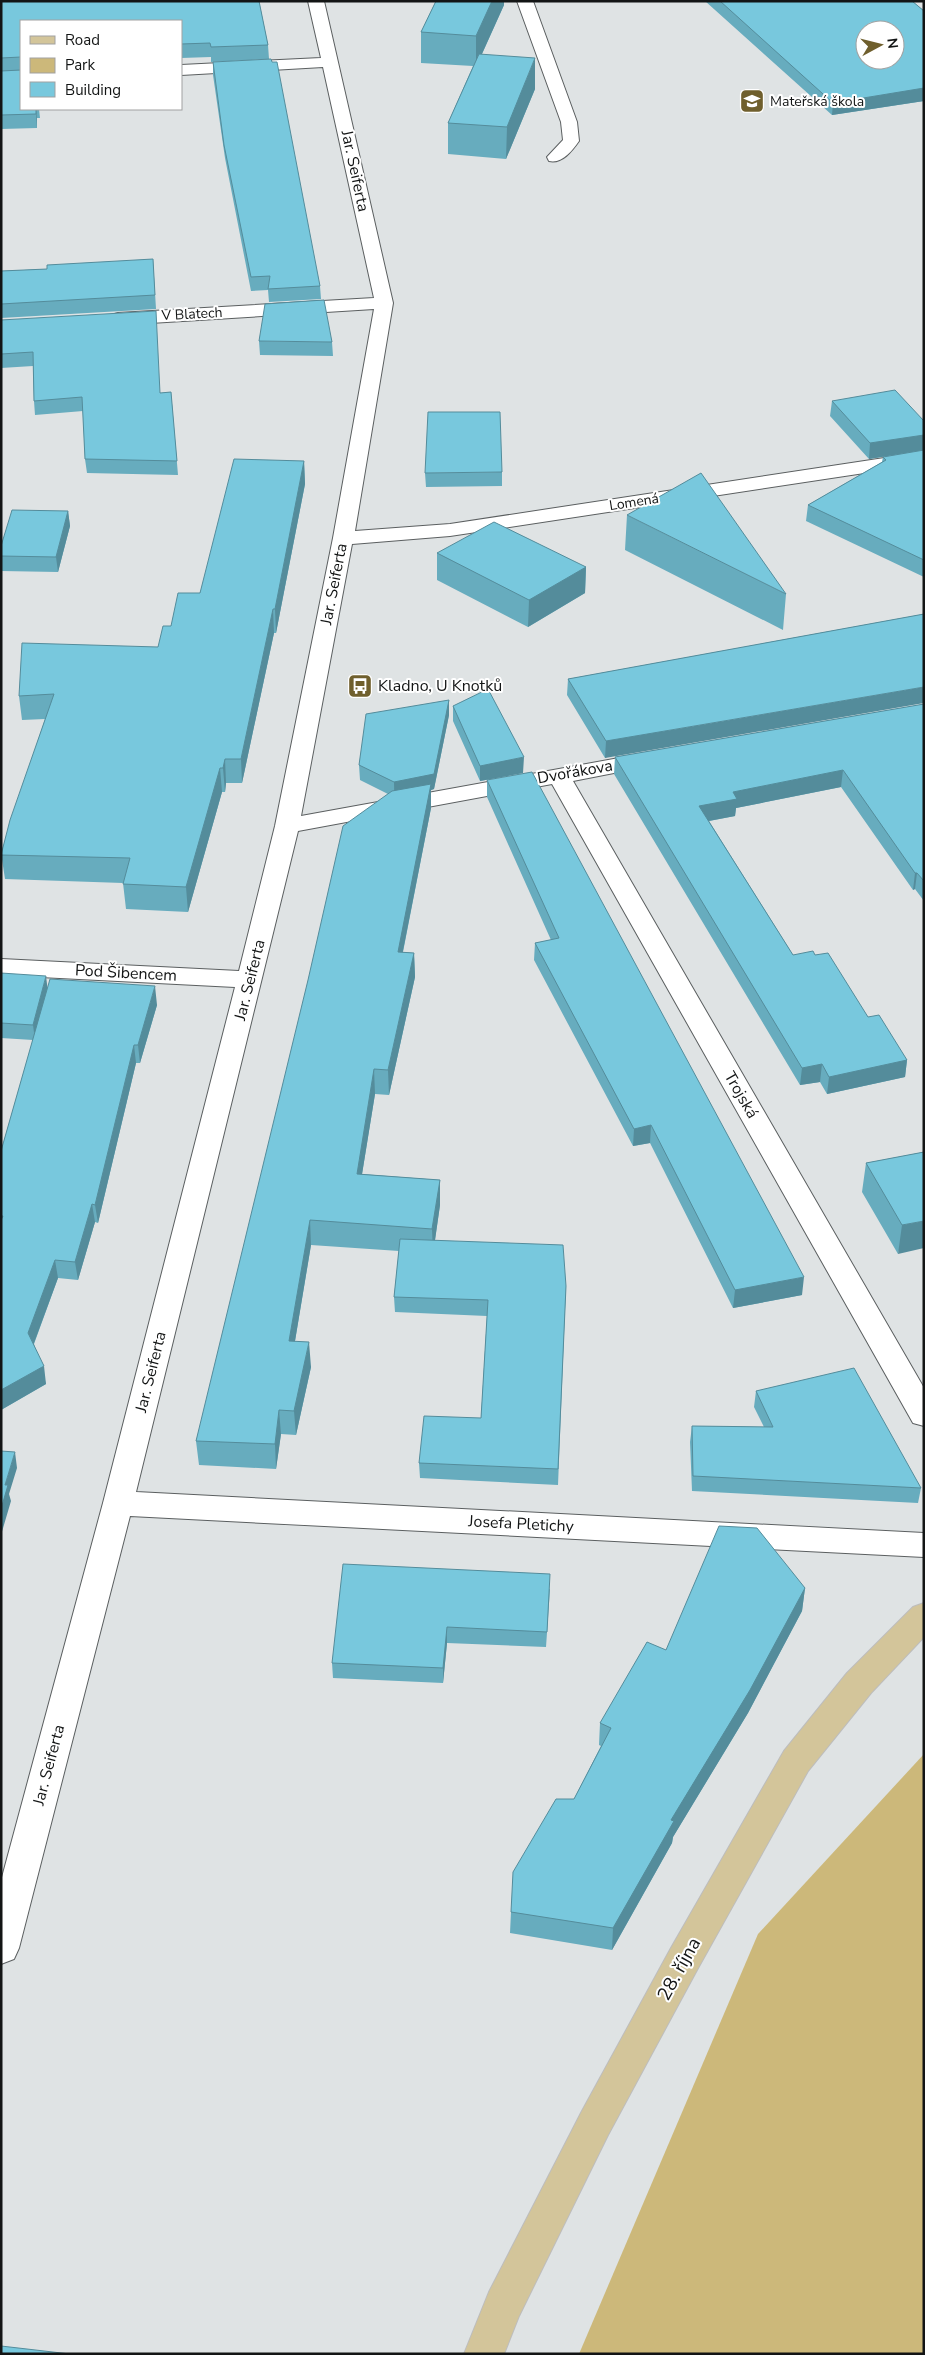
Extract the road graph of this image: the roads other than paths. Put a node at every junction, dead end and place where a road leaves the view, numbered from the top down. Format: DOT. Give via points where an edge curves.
graph roads {
  1 [pos="316,1"];
  2 [pos="525,1"];
  3 [pos="331,62"];
  4 [pos="182,70"];
  5 [pos="554,157"];
  6 [pos="384,303"];
  7 [pos="99,320"];
  8 [pos="924,458"];
  9 [pos="343,538"];
  10 [pos="673,755"];
  11 [pos="558,775"];
  12 [pos="287,826"];
  13 [pos="1,967"];
  14 [pos="250,980"];
  15 [pos="924,1415"];
  16 [pos="118,1503"];
  17 [pos="924,1545"];
  18 [pos="924,1616"];
  19 [pos="1,1948"];
  20 [pos="484,2354"];
  1 -- 3 [label="street, Jar. Seiferta"];
  2 -- 5 [label="street" via="569,122 571,141"];
  3 -- 4 [label="street"];
  3 -- 6 [label="street, Jar. Seiferta"];
  6 -- 7 [label="street, V Blatech"];
  6 -- 9 [label="street, Jar. Seiferta"];
  8 -- 9 [label="street, Lomená" via="450,530"];
  9 -- 12 [label="street, Jar. Seiferta"];
  10 -- 11 [label="street, Dvořákova"];
  11 -- 12 [label="street, Dvořákova"];
  11 -- 15 [label="street, Trojská"];
  12 -- 14 [label="street, Jar. Seiferta"];
  13 -- 14 [label="street, Pod Šibencem"];
  14 -- 16 [label="street, Jar. Seiferta"];
  16 -- 17 [label="street, Josefa Pletichy"];
  16 -- 19 [label="street, Jar. Seiferta"];
  18 -- 20 [label="main road, 28. října" via="859,1683 796,1761 595,2123 502,2306"];
}
